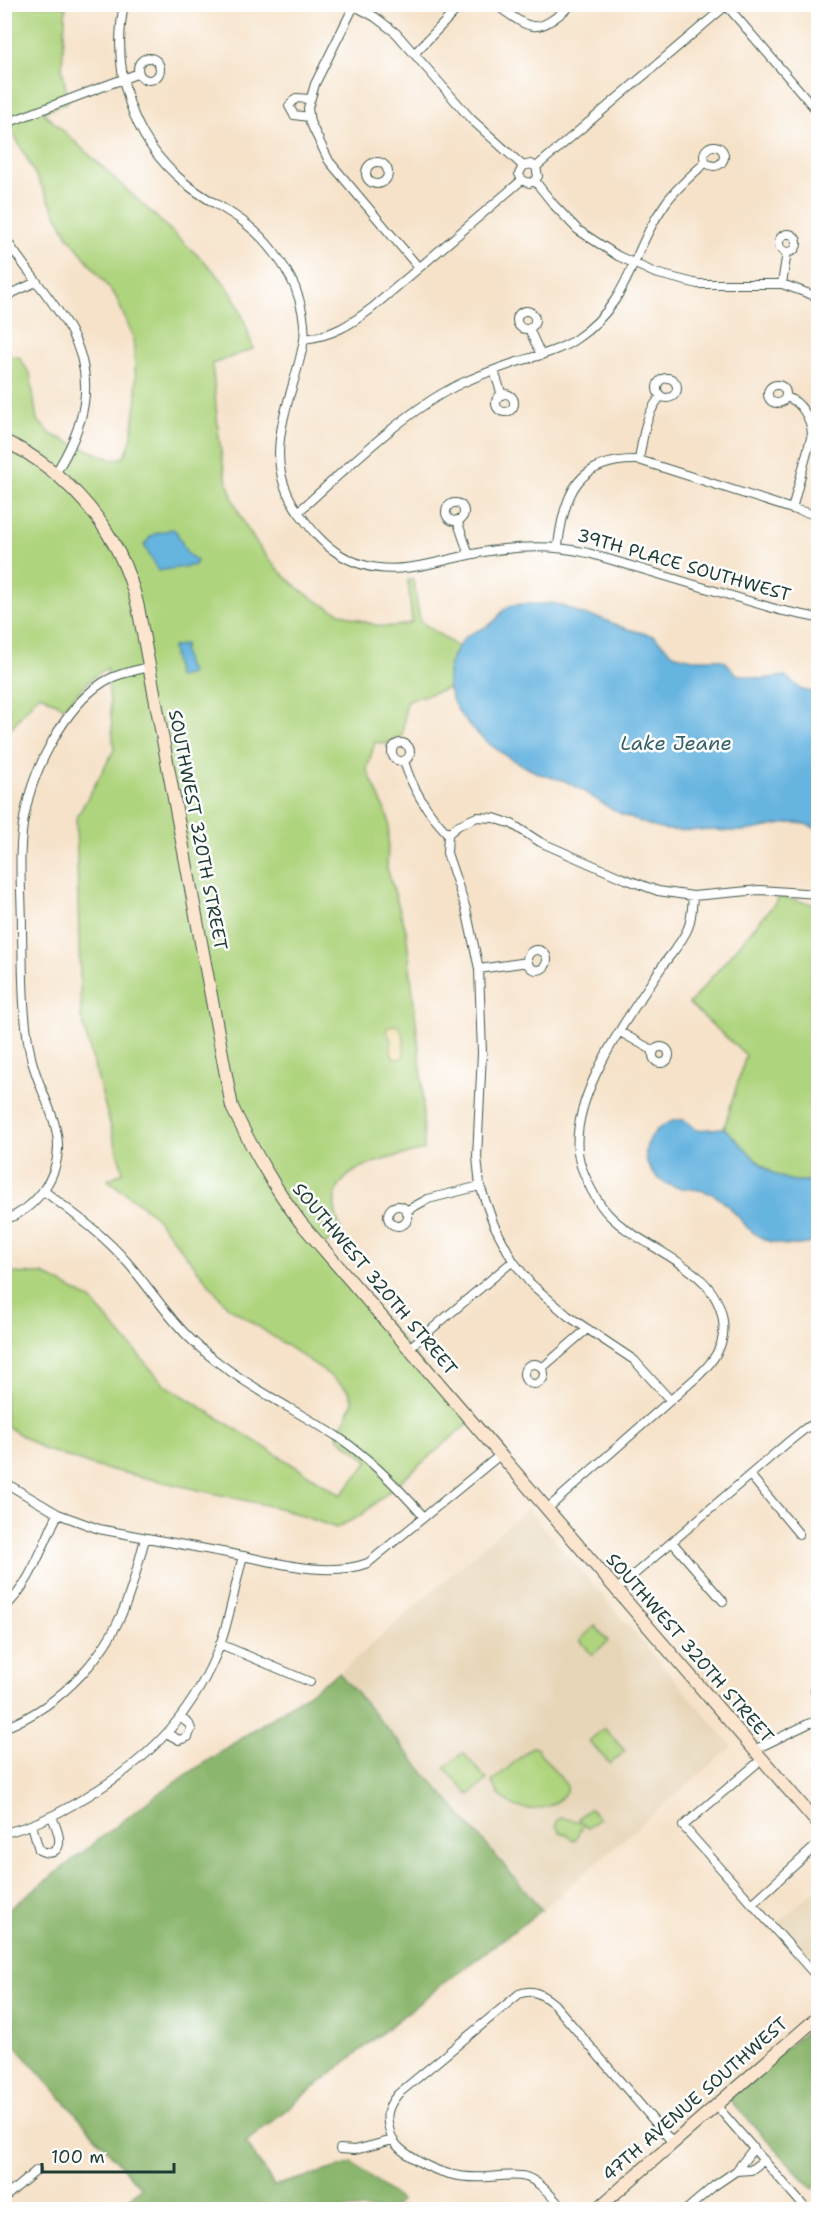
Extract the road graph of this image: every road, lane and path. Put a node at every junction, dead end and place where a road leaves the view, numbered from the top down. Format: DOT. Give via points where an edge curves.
graph roads {
  1 [pos="124,4"];
  2 [pos="462,4"];
  3 [pos="495,4"];
  4 [pos="572,4"];
  5 [pos="355,5"];
  6 [pos="728,5"];
  7 [pos="414,54"];
  8 [pos="139,73"];
  9 [pos="123,80"];
  10 [pos="309,108"];
  11 [pos="819,112"];
  12 [pos="4,124"];
  13 [pos="706,162"];
  14 [pos="523,166"];
  15 [pos="537,167"];
  16 [pos="368,180"];
  17 [pos="522,180"];
  18 [pos="535,181"];
  19 [pos="355,192"];
  20 [pos="4,236"];
  21 [pos="787,252"];
  22 [pos="635,264"];
  23 [pos="419,268"];
  24 [pos="36,282"];
  25 [pos="782,284"];
  26 [pos="4,297"];
  27 [pos="819,297"];
  28 [pos="529,329"];
  29 [pos="304,339"];
  30 [pos="541,355"];
  31 [pos="494,371"];
  32 [pos="502,394"];
  33 [pos="661,396"];
  34 [pos="786,397"];
  35 [pos="4,441"];
  36 [pos="639,460"];
  37 [pos="55,474"];
  38 [pos="792,509"];
  39 [pos="298,512"];
  40 [pos="819,515"];
  41 [pos="458,520"];
  42 [pos="558,546"];
  43 [pos="469,555"];
  44 [pos="819,618"];
  45 [pos="149,667"];
  46 [pos="404,761"];
  47 [pos="448,834"];
  48 [pos="819,894"];
  49 [pos="693,896"];
  50 [pos="528,962"];
  51 [pos="479,969"];
  52 [pos="620,1032"];
  53 [pos="654,1051"];
  54 [pos="480,1186"];
  55 [pos="44,1191"];
  56 [pos="406,1211"];
  57 [pos="4,1220"];
  58 [pos="513,1261"];
  59 [pos="587,1329"];
  60 [pos="409,1348"];
  61 [pos="542,1368"];
  62 [pos="670,1400"];
  63 [pos="819,1422"];
  64 [pos="500,1455"];
  65 [pos="750,1475"];
  66 [pos="4,1482"];
  67 [pos="547,1509"];
  68 [pos="58,1514"];
  69 [pos="424,1517"];
  70 [pos="799,1534"];
  71 [pos="145,1539"];
  72 [pos="672,1542"];
  73 [pos="243,1556"];
  74 [pos="616,1590"];
  75 [pos="723,1601"];
  76 [pos="4,1608"];
  77 [pos="220,1644"];
  78 [pos="819,1665"];
  79 [pos="310,1682"];
  80 [pos="819,1710"];
  81 [pos="180,1718"];
  82 [pos="819,1721"];
  83 [pos="4,1728"];
  84 [pos="168,1734"];
  85 [pos="758,1755"];
  86 [pos="52,1816"];
  87 [pos="819,1824"];
  88 [pos="32,1825"];
  89 [pos="4,1833"];
  90 [pos="819,1844"];
  91 [pos="752,1904"];
  92 [pos="819,1978"];
  93 [pos="819,2016"];
  94 [pos="716,2104"];
  95 [pos="393,2140"];
  96 [pos="673,2143"];
  97 [pos="754,2148"];
  98 [pos="340,2149"];
  99 [pos="764,2160"];
  100 [pos="37,2170"];
  101 [pos="736,2171"];
  102 [pos="4,2198"];
  103 [pos="690,2208"];
  104 [pos="564,2210"];
  105 [pos="596,2210"];
  106 [pos="807,2210"];
  1 -- 9 [label="street" via="119,52"];
  2 -- 7 [label="street"];
  3 -- 4 [label="street" via="522,23 536,27 553,21"];
  5 -- 7 [label="street" via="396,33"];
  5 -- 10 [label="street" via="315,84"];
  6 -- 11 [label="street"];
  6 -- 15 [label="street"];
  7 -- 14 [label="street" via="471,119"];
  8 -- 9 [label="street"];
  9 -- 12 [label="street"];
  9 -- 29 [label="street" via="138,124 165,165 185,184 245,223 284,266 302,313"];
  10 -- 10 [label="street" via="296,98 290,106 294,115"];
  10 -- 19 [label="street" via="317,139 329,161"];
  13 -- 22 [label="street" via="665,204"];
  14 -- 15 [label="street"];
  14 -- 17 [label="street" via="519,174"];
  15 -- 18 [label="street"];
  16 -- 19 [label="street"];
  17 -- 18 [label="street"];
  17 -- 23 [label="street"];
  18 -- 22 [label="street" via="578,230"];
  19 -- 23 [label="street"];
  20 -- 24 [label="street"];
  21 -- 25 [label="street"];
  22 -- 25 [label="street" via="698,284"];
  22 -- 30 [label="street" via="615,302 602,317 576,339"];
  23 -- 29 [label="street" via="347,327"];
  24 -- 26 [label="street"];
  24 -- 37 [label="street" via="71,332 85,383 80,425"];
  25 -- 27 [label="street"];
  28 -- 30 [label="street"];
  29 -- 39 [label="street, 39TH PLACE SOUTHWEST" via="278,448 286,491"];
  30 -- 31 [label="street"];
  31 -- 32 [label="street"];
  31 -- 39 [label="street" via="434,399"];
  33 -- 36 [label="street" via="646,422"];
  34 -- 38 [label="street" via="803,411 812,434"];
  35 -- 37 [label="main road, SOUTHWEST 320TH STREET"];
  36 -- 38 [label="street"];
  36 -- 42 [label="street" via="604,464 576,484 565,505"];
  37 -- 45 [label="main road, SOUTHWEST 320TH STREET" via="91,508 118,549 135,592"];
  38 -- 40 [label="street"];
  39 -- 43 [label="street, 39TH PLACE SOUTHWEST" via="320,539 360,564 409,569"];
  41 -- 43 [label="street"];
  42 -- 43 [label="street, 39TH PLACE SOUTHWEST" via="508,548"];
  42 -- 44 [label="street, 39TH PLACE SOUTHWEST"];
  45 -- 55 [label="street" via="102,683 73,712 46,754 25,813 21,845 25,1010 31,1057 57,1134 58,1149"];
  45 -- 60 [label="main road, SOUTHWEST 320TH STREET" via="232,1107 256,1157 281,1196"];
  46 -- 47 [label="street" via="429,814"];
  47 -- 49 [label="street" via="477,817 494,818 620,877 658,891"];
  47 -- 51 [label="street" via="447,853 466,909"];
  48 -- 49 [label="street" via="760,890"];
  49 -- 52 [label="street" via="688,927"];
  50 -- 51 [label="street"];
  51 -- 54 [label="street" via="483,1053 477,1156"];
  52 -- 53 [label="street"];
  52 -- 62 [label="street" via="602,1058 592,1083 578,1137 580,1163 597,1202 611,1217 703,1280 718,1301 723,1325 720,1348 706,1369"];
  54 -- 56 [label="street" via="428,1199"];
  54 -- 58 [label="street"];
  55 -- 57 [label="street" via="28,1208"];
  55 -- 69 [label="street" via="126,1261 197,1345 370,1461"];
  58 -- 59 [label="street" via="536,1288"];
  58 -- 60 [label="street"];
  59 -- 61 [label="street"];
  59 -- 62 [label="street" via="634,1360"];
  60 -- 64 [label="main road, SOUTHWEST 320TH STREET"];
  62 -- 67 [label="street"];
  63 -- 65 [label="street" via="797,1435"];
  64 -- 67 [label="main road, SOUTHWEST 320TH STREET"];
  64 -- 69 [label="street"];
  65 -- 70 [label="street"];
  65 -- 72 [label="street"];
  66 -- 68 [label="street"];
  67 -- 74 [label="main road, SOUTHWEST 320TH STREET"];
  68 -- 71 [label="street" via="99,1529"];
  68 -- 76 [label="street" via="28,1579"];
  69 -- 73 [label="street" via="384,1552 353,1569 287,1565"];
  71 -- 73 [label="street"];
  71 -- 83 [label="street" via="130,1594 99,1653 48,1706"];
  72 -- 74 [label="street"];
  72 -- 75 [label="street"];
  73 -- 77 [label="street"];
  74 -- 85 [label="main road, SOUTHWEST 320TH STREET"];
  77 -- 79 [label="street"];
  77 -- 81 [label="street"];
  78 -- 80 [label="street" via="814,1689"];
  81 -- 84 [label="street"];
  81 -- 84 [label="street" via="189,1724 188,1737 179,1740"];
  82 -- 85 [label="street"];
  84 -- 86 [label="street" via="117,1777"];
  85 -- 87 [label="main road, SOUTHWEST 320TH STREET"];
  85 -- 91 [label="street" via="683,1826"];
  86 -- 88 [label="street"];
  86 -- 88 [label="street" via="60,1839 53,1852 39,1850"];
  88 -- 89 [label="street"];
  90 -- 91 [label="street"];
  91 -- 92 [label="street"];
  93 -- 94 [label="main road, 47TH AVENUE SOUTHWEST"];
  94 -- 96 [label="main road, 47TH AVENUE SOUTHWEST"];
  94 -- 97 [label="street"];
  95 -- 96 [label="street" via="387,2116 398,2094 509,2001 531,1991 554,2004"];
  95 -- 98 [label="street" via="355,2150"];
  95 -- 104 [label="street" via="418,2162 450,2176 532,2179"];
  96 -- 105 [label="main road, 47TH AVENUE SOUTHWEST"];
  97 -- 99 [label="street"];
  97 -- 101 [label="street"];
  99 -- 101 [label="street" via="751,2170"];
  99 -- 106 [label="street"];
  100 -- 102 [label="street"];
  101 -- 103 [label="street"];
}
